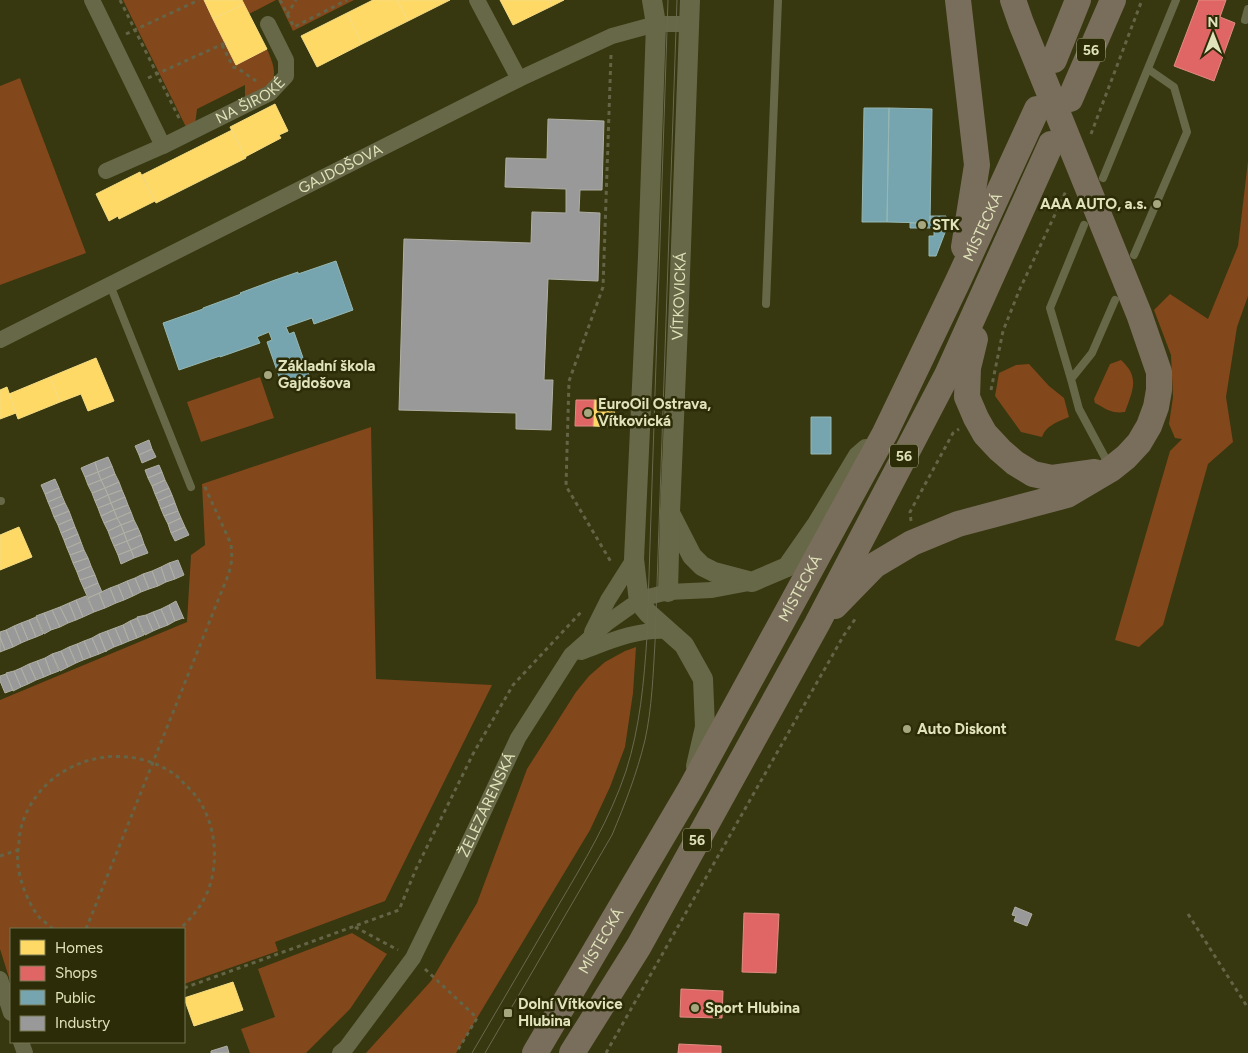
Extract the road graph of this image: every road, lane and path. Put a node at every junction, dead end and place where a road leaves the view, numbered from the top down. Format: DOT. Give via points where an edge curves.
graph roads {
  1 [pos="92,0"];
  2 [pos="120,0"];
  3 [pos="200,0"];
  4 [pos="280,0"];
  5 [pos="296,0"];
  6 [pos="347,0"];
  7 [pos="478,0"];
  8 [pos="652,0"];
  9 [pos="690,0"];
  10 [pos="778,0"];
  11 [pos="958,0"];
  12 [pos="1078,0"];
  13 [pos="1113,0"];
  14 [pos="1142,0"];
  15 [pos="1176,0"];
  16 [pos="1248,9"];
  17 [pos="1017,11"];
  18 [pos="288,14"];
  19 [pos="1245,20"];
  20 [pos="268,24"];
  21 [pos="656,24"];
  22 [pos="689,24"];
  23 [pos="135,30"];
  24 [pos="612,36"];
  25 [pos="112,41"];
  26 [pos="1054,60"];
  27 [pos="1148,69"];
  28 [pos="157,74"];
  29 [pos="519,79"];
  30 [pos="133,85"];
  31 [pos="264,96"];
  32 [pos="1070,99"];
  33 [pos="1037,109"];
  34 [pos="187,134"];
  35 [pos="1088,142"];
  36 [pos="1051,144"];
  37 [pos="163,146"];
  38 [pos="106,172"];
  39 [pos="1103,178"];
  40 [pos="1084,225"];
  41 [pos="1134,254"];
  42 [pos="958,281"];
  43 [pos="110,285"];
  44 [pos="988,286"];
  45 [pos="1114,300"];
  46 [pos="766,304"];
  47 [pos="0,340"];
  48 [pos="1071,379"];
  49 [pos="885,433"];
  50 [pos="1111,469"];
  51 [pos="191,487"];
  52 [pos="670,512"];
  53 [pos="634,559"];
  54 [pos="612,563"];
  55 [pos="752,582"];
  56 [pos="668,592"];
  57 [pos="639,602"];
  58 [pos="584,608"];
  59 [pos="817,624"];
  60 [pos="666,631"];
  61 [pos="587,641"];
  62 [pos="571,656"];
  63 [pos="153,762"];
  64 [pos="691,788"];
  65 [pos="18,850"];
  66 [pos="0,856"];
  67 [pos="1188,914"];
  68 [pos="354,927"];
  69 [pos="52,928"];
  70 [pos="86,928"];
  71 [pos="181,928"];
  72 [pos="413,958"];
  73 [pos="0,979"];
  74 [pos="185,988"];
  75 [pos="1248,1008"];
  76 [pos="10,1009"];
  77 [pos="340,1053"];
  78 [pos="456,1053"];
  79 [pos="535,1053"];
  80 [pos="572,1053"];
  1 -- 25 [label="street"];
  2 -- 23 [label="path"];
  3 -- 23 [label="path"];
  4 -- 18 [label="path"];
  5 -- 18 [label="path"];
  6 -- 18 [label="path" via="294,27"];
  7 -- 29 [label="street"];
  8 -- 21 [label="street"];
  9 -- 22 [label="street, VÍTKOVICKÁ"];
  10 -- 46 [label="lane"];
  11 -- 42 [label="highway" via="977,165"];
  12 -- 26 [label="highway, 56"];
  13 -- 32 [label="highway, 56"];
  14 -- 35 [label="path"];
  15 -- 27 [label="lane"];
  16 -- 19 [label="lane"];
  17 -- 50 [label="highway" via="1139,314 1158,372 1159,390 1149,426 1139,443"];
  20 -- 31 [label="street, NA ŠIROKÉ" via="286,60 286,76"];
  21 -- 22 [label="street, GAJDOŠOVA"];
  21 -- 24 [label="street, GAJDOŠOVA"];
  21 -- 53 [label="street"];
  22 -- 52 [label="street, VÍTKOVICKÁ"];
  23 -- 25 [label="path"];
  23 -- 28 [label="path"];
  24 -- 29 [label="street, GAJDOŠOVA"];
  24 -- 54 [label="path" via="603,287 569,381 566,486"];
  25 -- 30 [label="street"];
  27 -- 39 [label="lane"];
  27 -- 41 [label="lane" via="1174,87 1187,132"];
  28 -- 30 [label="path"];
  28 -- 31 [label="path" via="223,44 233,67 256,81"];
  28 -- 34 [label="path"];
  29 -- 43 [label="street, GAJDOŠOVA"];
  30 -- 37 [label="street"];
  31 -- 34 [label="street, NA ŠIROKÉ"];
  33 -- 42 [label="highway, MÍSTECKÁ / 56"];
  34 -- 37 [label="street, NA ŠIROKÉ"];
  36 -- 44 [label="highway, MÍSTECKÁ / 56"];
  37 -- 38 [label="street, NA ŠIROKÉ"];
  40 -- 48 [label="lane" via="1050,308"];
  42 -- 49 [label="highway, MÍSTECKÁ / 56"];
  43 -- 47 [label="street, GAJDOŠOVA"];
  43 -- 51 [label="lane"];
  44 -- 50 [label="highway" via="968,368 968,397 985,434 1010,459 1033,474 1052,478"];
  44 -- 59 [label="highway, MÍSTECKÁ / 56" via="947,375"];
  45 -- 48 [label="lane" via="1092,353"];
  48 -- 50 [label="lane" via="1079,409"];
  49 -- 55 [label="street" via="858,456 787,567"];
  49 -- 64 [label="highway, MÍSTECKÁ / 56"];
  50 -- 59 [label="highway" via="1067,495 958,524 912,543 875,565"];
  51 -- 63 [label="path" via="202,482 230,544 232,559 227,579"];
  52 -- 55 [label="street" via="692,556 702,566"];
  52 -- 56 [label="street, VÍTKOVICKÁ"];
  53 -- 57 [label="street"];
  53 -- 61 [label="street"];
  55 -- 56 [label="street, ŽELEZÁRENSKÁ" via="712,590"];
  56 -- 57 [label="street, ŽELEZÁRENSKÁ"];
  57 -- 60 [label="street"];
  57 -- 61 [label="street, ŽELEZÁRENSKÁ"];
  58 -- 68 [label="path" via="514,685 473,754 399,910"];
  59 -- 80 [label="highway, MÍSTECKÁ / 56" via="639,946"];
  60 -- 62 [label="street" via="630,634"];
  60 -- 64 [label="street" via="684,645 703,679 705,727"];
  61 -- 62 [label="street, ŽELEZÁRENSKÁ"];
  62 -- 72 [label="street, ŽELEZÁRENSKÁ" via="518,738"];
  63 -- 65 [label="path" via="124,756 92,758 66,769 46,784 29,806 19,832"];
  63 -- 70 [label="path"];
  63 -- 71 [label="path" via="175,775 196,795 208,816 214,841 214,866 207,893 195,914"];
  64 -- 79 [label="highway, MÍSTECKÁ / 56"];
  65 -- 66 [label="path"];
  65 -- 69 [label="path" via="17,864 23,890 39,917"];
  67 -- 75 [label="path"];
  68 -- 72 [label="path"];
  68 -- 74 [label="path"];
  72 -- 77 [label="street, ŽELEZÁRENSKÁ"];
  72 -- 78 [label="path" via="476,1018"];
  73 -- 76 [label="street"];
}
